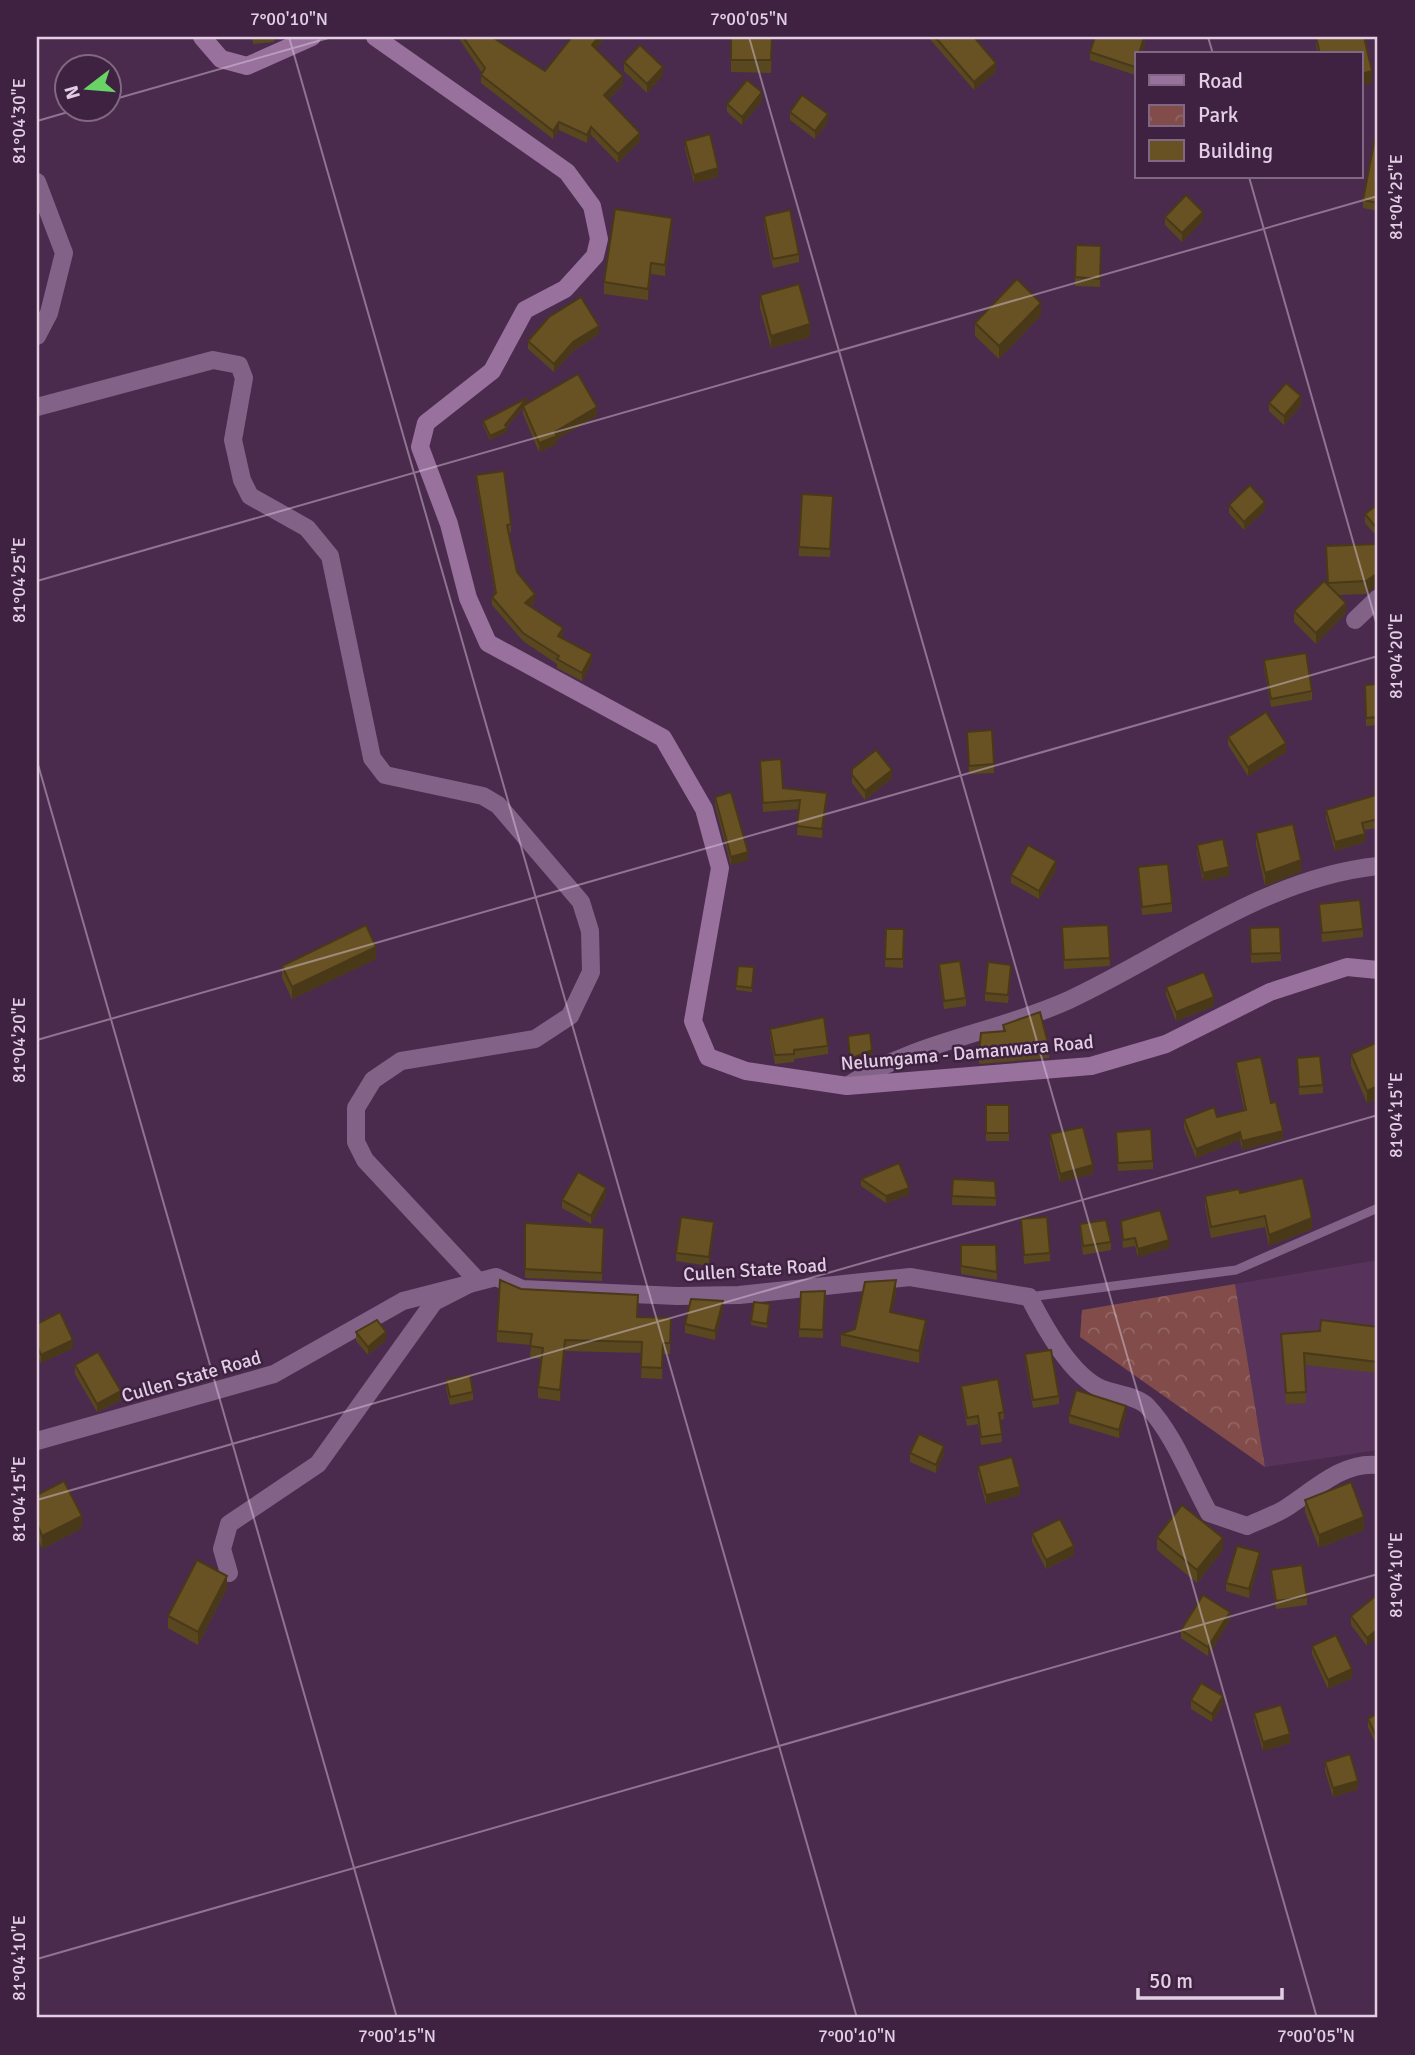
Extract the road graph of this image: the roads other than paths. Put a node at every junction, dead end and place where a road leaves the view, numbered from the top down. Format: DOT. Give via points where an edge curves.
graph roads {
  1 [pos="202,37"];
  2 [pos="312,37"];
  3 [pos="375,37"];
  4 [pos="37,182"];
  5 [pos="37,336"];
  6 [pos="37,407"];
  7 [pos="1378,598"];
  8 [pos="1354,620"];
  9 [pos="1378,866"];
  10 [pos="1378,970"];
  11 [pos="847,1086"];
  12 [pos="1378,1208"];
  13 [pos="477,1280"];
  14 [pos="1029,1297"];
  15 [pos="37,1441"];
  16 [pos="1378,1465"];
  17 [pos="229,1573"];
  1 -- 2 [label="street" via="221,59 247,66"];
  3 -- 11 [label="street, Nelumgama - Damanwara Road" via="566,172 592,206 599,239 596,256 565,289 525,310 492,371 426,422 420,447 478,621 488,643 663,738 704,808 720,868 693,1021 708,1057 746,1071"];
  4 -- 5 [label="street" via="64,253 49,313"];
  6 -- 13 [label="street" via="213,360 239,365 244,378 233,440 242,480 250,496 307,528 330,556 372,758 385,775 483,796 498,805 581,902 590,931 591,972 570,1016 535,1039 401,1061 373,1080 356,1108 356,1143 365,1160"];
  7 -- 8 [label="street"];
  9 -- 11 [label="street" via="1340,870 1217,919 1068,1000 879,1065"];
  10 -- 11 [label="street, Nelumgama - Damanwara Road" via="1347,968 1270,992 1166,1044 1091,1066"];
  12 -- 14 [label="lane" via="1236,1270"];
  13 -- 14 [label="street, Cullen State Road" via="496,1277 522,1289 677,1296 739,1295 910,1277"];
  13 -- 15 [label="street, Cullen State Road" via="403,1301 274,1374"];
  13 -- 17 [label="street" via="434,1301 318,1464 229,1524 222,1549"];
  14 -- 16 [label="street" via="1048,1334 1098,1388 1144,1403 1159,1421 1209,1513 1247,1525 1284,1510 1334,1475"];
}
